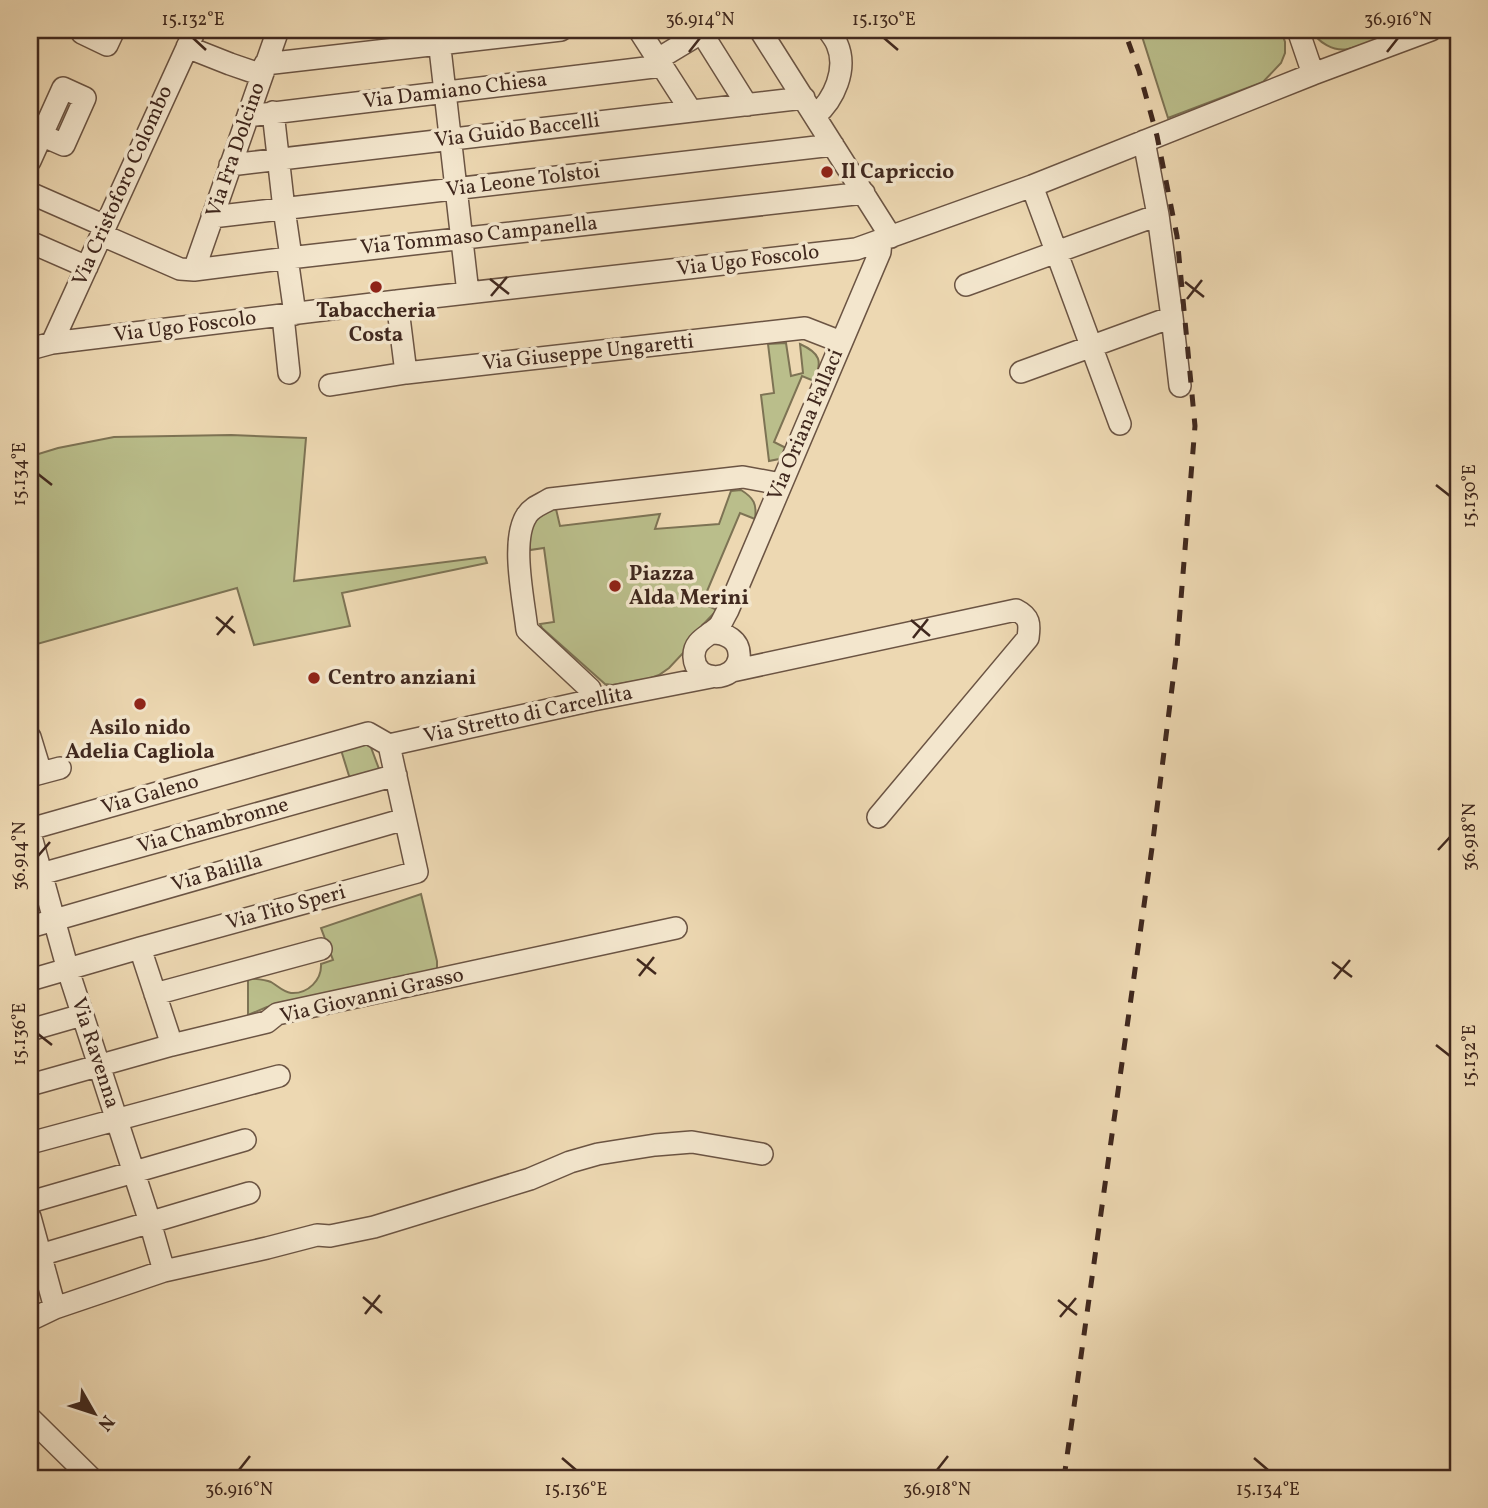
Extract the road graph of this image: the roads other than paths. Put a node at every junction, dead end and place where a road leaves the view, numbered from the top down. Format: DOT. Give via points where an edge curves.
graph roads {
  1 [pos="114,30"];
  2 [pos="278,30"];
  3 [pos="561,30"];
  4 [pos="639,30"];
  5 [pos="760,30"];
  6 [pos="828,30"];
  7 [pos="1298,30"];
  8 [pos="1431,30"];
  9 [pos="80,31"];
  10 [pos="702,31"];
  11 [pos="439,37"];
  12 [pos="191,38"];
  13 [pos="660,63"];
  14 [pos="264,70"];
  15 [pos="1313,74"];
  16 [pos="63,88"];
  17 [pos="445,92"];
  18 [pos="747,105"];
  19 [pos="809,107"];
  20 [pos="691,111"];
  21 [pos="273,113"];
  22 [pos="248,116"];
  23 [pos="450,139"];
  24 [pos="1144,141"];
  25 [pos="833,145"];
  26 [pos="279,159"];
  27 [pos="30,161"];
  28 [pos="230,165"];
  29 [pos="1032,186"];
  30 [pos="456,189"];
  31 [pos="30,193"];
  32 [pos="864,193"];
  33 [pos="284,209"];
  34 [pos="1158,215"];
  35 [pos="212,217"];
  36 [pos="103,230"];
  37 [pos="886,238"];
  38 [pos="462,239"];
  39 [pos="30,242"];
  40 [pos="1056,252"];
  41 [pos="289,258"];
  42 [pos="87,267"];
  43 [pos="194,270"];
  44 [pos="966,285"];
  45 [pos="468,293"];
  46 [pos="397,301"];
  47 [pos="289,315"];
  48 [pos="1172,317"];
  49 [pos="841,342"];
  50 [pos="52,343"];
  51 [pos="1091,346"];
  52 [pos="30,349"];
  53 [pos="1021,372"];
  54 [pos="289,373"];
  55 [pos="405,373"];
  56 [pos="330,384"];
  57 [pos="1180,386"];
  58 [pos="1120,424"];
  59 [pos="781,484"];
  60 [pos="728,610"];
  61 [pos="710,634"];
  62 [pos="735,644"];
  63 [pos="694,660"];
  64 [pos="782,661"];
  65 [pos="732,671"];
  66 [pos="711,677"];
  67 [pos="667,686"];
  68 [pos="593,700"];
  69 [pos="30,737"];
  70 [pos="389,745"];
  71 [pos="44,772"];
  72 [pos="396,775"];
  73 [pos="878,817"];
  74 [pos="405,819"];
  75 [pos="30,831"];
  76 [pos="36,875"];
  77 [pos="54,920"];
  78 [pos="30,927"];
  79 [pos="676,928"];
  80 [pos="140,948"];
  81 [pos="321,949"];
  82 [pos="68,970"];
  83 [pos="30,980"];
  84 [pos="155,994"];
  85 [pos="82,1015"];
  86 [pos="30,1030"];
  87 [pos="172,1045"];
  88 [pos="99,1065"];
  89 [pos="279,1076"];
  90 [pos="30,1085"];
  91 [pos="117,1120"];
  92 [pos="245,1140"];
  93 [pos="30,1143"];
  94 [pos="762,1154"];
  95 [pos="133,1172"];
  96 [pos="249,1193"];
  97 [pos="30,1202"];
  98 [pos="30,1217"];
  99 [pos="150,1222"];
  100 [pos="35,1256"];
  101 [pos="164,1271"];
  102 [pos="55,1308"];
  103 [pos="30,1320"];
  104 [pos="30,1418"];
  105 [pos="89,1478"];
  1 -- 9 [label="street" via="107,45"];
  2 -- 14 [label="street, Via Fra Dolcino"];
  3 -- 11 [label="street"];
  4 -- 13 [label="street"];
  5 -- 19 [label="street"];
  6 -- 19 [label="street" via="838,45 838,84 826,106"];
  7 -- 15 [label="street"];
  8 -- 15 [label="street, Via Ugo Foscolo"];
  10 -- 13 [label="street"];
  10 -- 18 [label="street"];
  11 -- 14 [label="street"];
  11 -- 17 [label="street"];
  12 -- 14 [label="street" via="230,64"];
  12 -- 36 [label="street, Via Cristoforo Colombo"];
  13 -- 17 [label="street, Via Damiano Chiesa"];
  13 -- 20 [label="street"];
  14 -- 22 [label="street, Via Fra Dolcino"];
  15 -- 24 [label="street, Via Ugo Foscolo"];
  16 -- 27 [label="street" via="85,99 64,145 41,135"];
  17 -- 21 [label="street, Via Damiano Chiesa"];
  17 -- 23 [label="street"];
  18 -- 19 [label="street, Via Guido Baccelli"];
  18 -- 20 [label="street, Via Guido Baccelli"];
  19 -- 25 [label="street"];
  20 -- 23 [label="street, Via Guido Baccelli"];
  21 -- 22 [label="street, Via Damiano Chiesa"];
  21 -- 26 [label="street"];
  22 -- 28 [label="street, Via Fra Dolcino"];
  23 -- 26 [label="street, Via Guido Baccelli"];
  23 -- 30 [label="street"];
  24 -- 29 [label="street, Via Ugo Foscolo"];
  24 -- 34 [label="street"];
  25 -- 30 [label="street, Via Leone Tolstoi"];
  25 -- 32 [label="street"];
  26 -- 28 [label="street, Via Guido Baccelli"];
  26 -- 33 [label="street"];
  28 -- 35 [label="street, Via Fra Dolcino"];
  29 -- 37 [label="street, Via Ugo Foscolo"];
  29 -- 40 [label="street"];
  30 -- 33 [label="street, Via Leone Tolstoi"];
  30 -- 38 [label="street"];
  31 -- 36 [label="street, Via Tommaso Campanella"];
  32 -- 37 [label="street"];
  32 -- 38 [label="street, Via Tommaso Campanella"];
  33 -- 35 [label="street, Via Leone Tolstoi"];
  33 -- 41 [label="street"];
  34 -- 40 [label="street"];
  34 -- 48 [label="street"];
  35 -- 43 [label="street, Via Fra Dolcino"];
  36 -- 42 [label="street, Via Cristoforo Colombo"];
  36 -- 43 [label="street, Via Tommaso Campanella" via="180,269"];
  37 -- 45 [label="street, Via Ugo Foscolo" via="856,249"];
  37 -- 49 [label="street, Via Oriana Fallaci"];
  38 -- 41 [label="street, Via Tommaso Campanella"];
  38 -- 45 [label="street"];
  39 -- 42 [label="street"];
  40 -- 44 [label="street"];
  40 -- 51 [label="street"];
  41 -- 43 [label="street, Via Tommaso Campanella"];
  41 -- 47 [label="street"];
  42 -- 50 [label="street, Via Cristoforo Colombo"];
  45 -- 46 [label="street, Via Ugo Foscolo"];
  46 -- 47 [label="street, Via Ugo Foscolo"];
  46 -- 55 [label="street"];
  47 -- 50 [label="street, Via Ugo Foscolo"];
  47 -- 54 [label="street"];
  48 -- 51 [label="street"];
  48 -- 57 [label="street"];
  49 -- 55 [label="street, Via Giuseppe Ungaretti" via="806,328"];
  49 -- 59 [label="street, Via Oriana Fallaci"];
  50 -- 52 [label="street, Via Ugo Foscolo"];
  51 -- 53 [label="street"];
  51 -- 58 [label="street"];
  55 -- 56 [label="street, Via Giuseppe Ungaretti"];
  59 -- 60 [label="street, Via Oriana Fallaci"];
  59 -- 68 [label="street" via="743,477 550,499 526,516 518,552 527,630 590,690"];
  60 -- 61 [label="street, Via Oriana Fallaci"];
  60 -- 62 [label="street"];
  61 -- 62 [label="street" via="725,634"];
  61 -- 63 [label="street" via="696,646"];
  62 -- 64 [label="street" via="762,658"];
  62 -- 65 [label="street" via="738,658"];
  63 -- 66 [label="street" via="703,674"];
  63 -- 67 [label="street"];
  64 -- 65 [label="street"];
  64 -- 73 [label="street" via="1016,610 1025,615 1030,626 1028,638"];
  65 -- 66 [label="street"];
  66 -- 67 [label="street, Via Stretto di Carcellita"];
  67 -- 68 [label="street, Via Stretto di Carcellita"];
  68 -- 70 [label="street, Via Stretto di Carcellita"];
  69 -- 71 [label="street"];
  70 -- 72 [label="street, Via Tito Speri"];
  70 -- 75 [label="street, Via Galeno" via="368,733"];
  72 -- 74 [label="street, Via Tito Speri"];
  72 -- 76 [label="street, Via Chambronne"];
  74 -- 77 [label="street, Via Balilla"];
  74 -- 80 [label="street, Via Tito Speri" via="418,872"];
  75 -- 76 [label="street, Via Ravenna"];
  76 -- 77 [label="street, Via Ravenna"];
  77 -- 78 [label="street, Via Balilla"];
  77 -- 82 [label="street, Via Ravenna"];
  79 -- 87 [label="street, Via Giovanni Grasso" via="277,1014 267,1022"];
  80 -- 82 [label="street, Via Tito Speri"];
  80 -- 84 [label="street"];
  81 -- 84 [label="street"];
  82 -- 83 [label="street, Via Tito Speri"];
  82 -- 85 [label="street, Via Ravenna"];
  84 -- 87 [label="street"];
  85 -- 86 [label="street"];
  85 -- 88 [label="street, Via Ravenna"];
  87 -- 88 [label="street, Via Giovanni Grasso"];
  88 -- 90 [label="street, Via Giovanni Grasso"];
  88 -- 91 [label="street, Via Ravenna"];
  89 -- 91 [label="street"];
  91 -- 93 [label="street"];
  91 -- 95 [label="street, Via Ravenna"];
  92 -- 95 [label="street"];
  94 -- 101 [label="street" via="692,1142 598,1154 374,1227 317,1235"];
  95 -- 97 [label="street"];
  95 -- 99 [label="street, Via Ravenna"];
  96 -- 99 [label="street"];
  98 -- 100 [label="street"];
  99 -- 100 [label="street"];
  99 -- 101 [label="street, Via Ravenna"];
  100 -- 102 [label="street"];
  101 -- 102 [label="street"];
  102 -- 103 [label="street"];
  104 -- 105 [label="street"];
}
